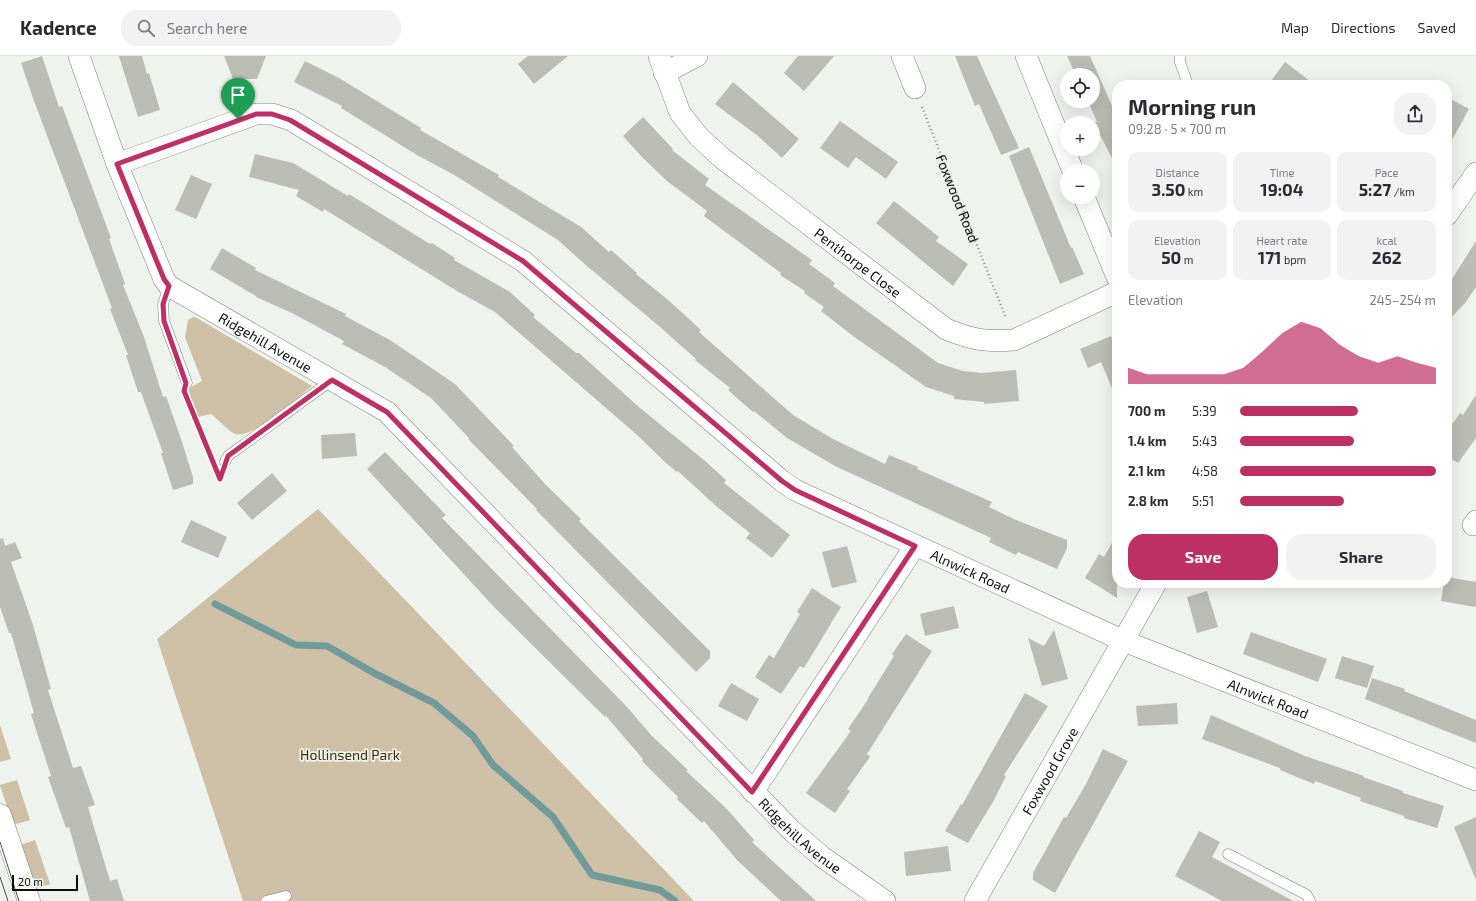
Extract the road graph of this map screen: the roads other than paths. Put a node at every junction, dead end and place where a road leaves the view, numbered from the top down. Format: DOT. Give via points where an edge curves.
graph roads {
  1 [pos="79,56"];
  2 [pos="697,56"];
  3 [pos="902,56"];
  4 [pos="1026,56"];
  5 [pos="1180,56"];
  6 [pos="661,64"];
  7 [pos="1186,80"];
  8 [pos="915,88"];
  9 [pos="117,164"];
  10 [pos="1070,164"];
  11 [pos="1476,173"];
  12 [pos="1087,204"];
  13 [pos="1452,208"];
  14 [pos="1112,265"];
  15 [pos="169,286"];
  16 [pos="1112,294"];
  17 [pos="332,380"];
  18 [pos="186,383"];
  19 [pos="225,462"];
  20 [pos="915,546"];
  21 [pos="1153,588"];
  22 [pos="1124,641"];
  23 [pos="1476,780"];
  24 [pos="752,792"];
  25 [pos="0,815"];
  26 [pos="1228,854"];
  27 [pos="286,896"];
  28 [pos="29,901"];
  29 [pos="266,901"];
  30 [pos="885,901"];
  31 [pos="975,901"];
  32 [pos="1310,901"];
  1 -- 9 [label="street"];
  2 -- 6 [label="street"];
  3 -- 8 [label="street"];
  4 -- 10 [label="street"];
  5 -- 7 [label="lane"];
  6 -- 16 [label="street, Penthorpe Close" via="680,113 699,137 723,160 946,329 970,339 1014,340"];
  9 -- 15 [label="street"];
  9 -- 20 [label="street, Alnwick Road" via="256,114 272,114 290,120 523,261 795,490"];
  11 -- 13 [label="street"];
  12 -- 14 [label="street"];
  15 -- 17 [label="street, Ridgehill Avenue"];
  15 -- 18 [label="lane" via="163,304 164,321"];
  17 -- 19 [label="lane" via="228,456"];
  17 -- 24 [label="street, Ridgehill Avenue" via="387,412 399,423"];
  20 -- 22 [label="street, Alnwick Road"];
  20 -- 24 [label="street"];
  21 -- 22 [label="street, Foxwood Grove"];
  22 -- 23 [label="street, Alnwick Road"];
  22 -- 31 [label="street, Foxwood Grove"];
  24 -- 30 [label="street, Ridgehill Avenue" via="821,856"];
  25 -- 28 [label="highway"];
  26 -- 32 [label="lane" via="1307,895"];
  27 -- 29 [label="lane"];
}
